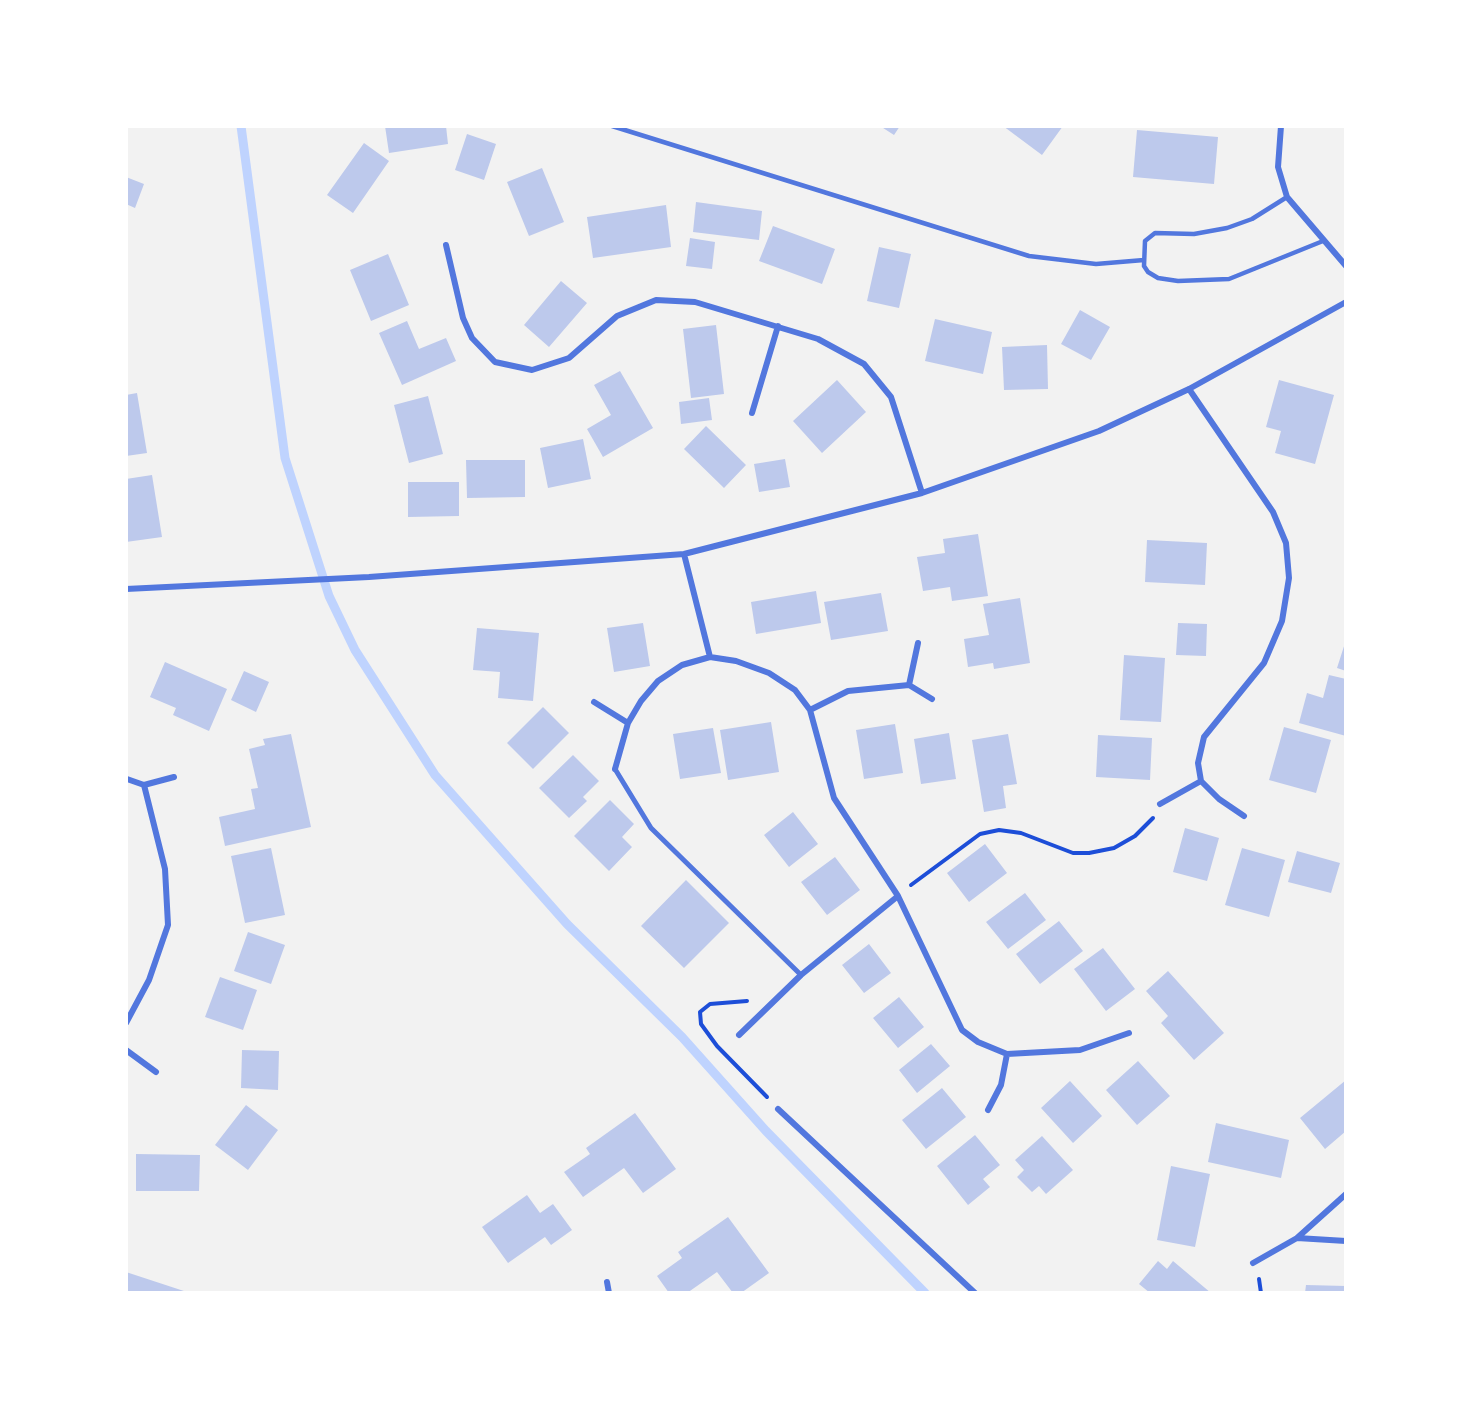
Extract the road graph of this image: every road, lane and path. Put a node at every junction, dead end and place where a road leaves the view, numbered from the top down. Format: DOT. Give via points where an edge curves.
graph roads {
  1 [pos="612,126"];
  2 [pos="1281,126"];
  3 [pos="1287,197"];
  4 [pos="1323,241"];
  5 [pos="446,245"];
  6 [pos="1144,260"];
  7 [pos="1346,266"];
  8 [pos="1346,302"];
  9 [pos="778,326"];
  10 [pos="1189,389"];
  11 [pos="752,413"];
  12 [pos="922,493"];
  13 [pos="684,554"];
  14 [pos="126,589"];
  15 [pos="918,643"];
  16 [pos="710,657"];
  17 [pos="909,686"];
  18 [pos="932,699"];
  19 [pos="594,702"];
  20 [pos="810,711"];
  21 [pos="628,723"];
  22 [pos="615,769"];
  23 [pos="174,777"];
  24 [pos="127,779"];
  25 [pos="1201,781"];
  26 [pos="144,785"];
  27 [pos="1160,804"];
  28 [pos="1244,816"];
  29 [pos="898,896"];
  30 [pos="801,975"];
  31 [pos="126,1023"];
  32 [pos="1129,1033"];
  33 [pos="739,1035"];
  34 [pos="126,1050"];
  35 [pos="1007,1054"];
  36 [pos="156,1072"];
  37 [pos="778,1108"];
  38 [pos="988,1110"];
  39 [pos="1346,1194"];
  40 [pos="1297,1238"];
  41 [pos="1346,1240"];
  42 [pos="1253,1263"];
  43 [pos="607,1282"];
  44 [pos="609,1293"];
  45 [pos="975,1293"];
  1 -- 6 [label="lane" via="1029,256 1096,264"];
  2 -- 3 [label="street" via="1278,167"];
  3 -- 4 [label="street"];
  3 -- 6 [label="lane" via="1252,219 1227,228 1194,234 1155,233 1145,242"];
  4 -- 6 [label="lane" via="1229,279 1199,282 1158,278 1148,272"];
  4 -- 7 [label="street"];
  5 -- 9 [label="street" via="463,318 472,338 495,362 532,370 569,358 617,316 656,300 695,302"];
  8 -- 10 [label="street"];
  9 -- 11 [label="street"];
  9 -- 12 [label="street" via="818,339 864,364 891,397"];
  10 -- 12 [label="street" via="1099,431"];
  10 -- 25 [label="street" via="1273,512 1286,543 1289,578 1282,621 1264,663 1204,737 1198,763"];
  12 -- 13 [label="street"];
  13 -- 14 [label="street" via="369,577"];
  13 -- 16 [label="street"];
  15 -- 17 [label="street"];
  16 -- 20 [label="street" via="769,673 795,690"];
  16 -- 21 [label="street" via="682,665 658,681"];
  17 -- 18 [label="street"];
  17 -- 20 [label="street" via="848,691"];
  19 -- 21 [label="street"];
  20 -- 29 [label="street" via="834,798"];
  21 -- 22 [label="street"];
  22 -- 30 [label="street" via="651,828"];
  23 -- 26 [label="street"];
  24 -- 26 [label="street"];
  25 -- 27 [label="street"];
  25 -- 28 [label="street"];
  26 -- 31 [label="street" via="165,869 168,925 149,980"];
  27 -- 29 [label="path" via="1149,824 1135,836 1114,848 1089,853 1073,853 1010,831 980,834"];
  29 -- 30 [label="street"];
  29 -- 35 [label="street" via="962,1030 978,1042"];
  30 -- 33 [label="street"];
  32 -- 35 [label="street" via="1080,1050"];
  34 -- 36 [label="street"];
  35 -- 38 [label="street" via="1001,1085"];
  37 -- 45 [label="street"];
  39 -- 40 [label="street"];
  40 -- 41 [label="street"];
  40 -- 42 [label="street"];
  43 -- 44 [label="street"];
}
